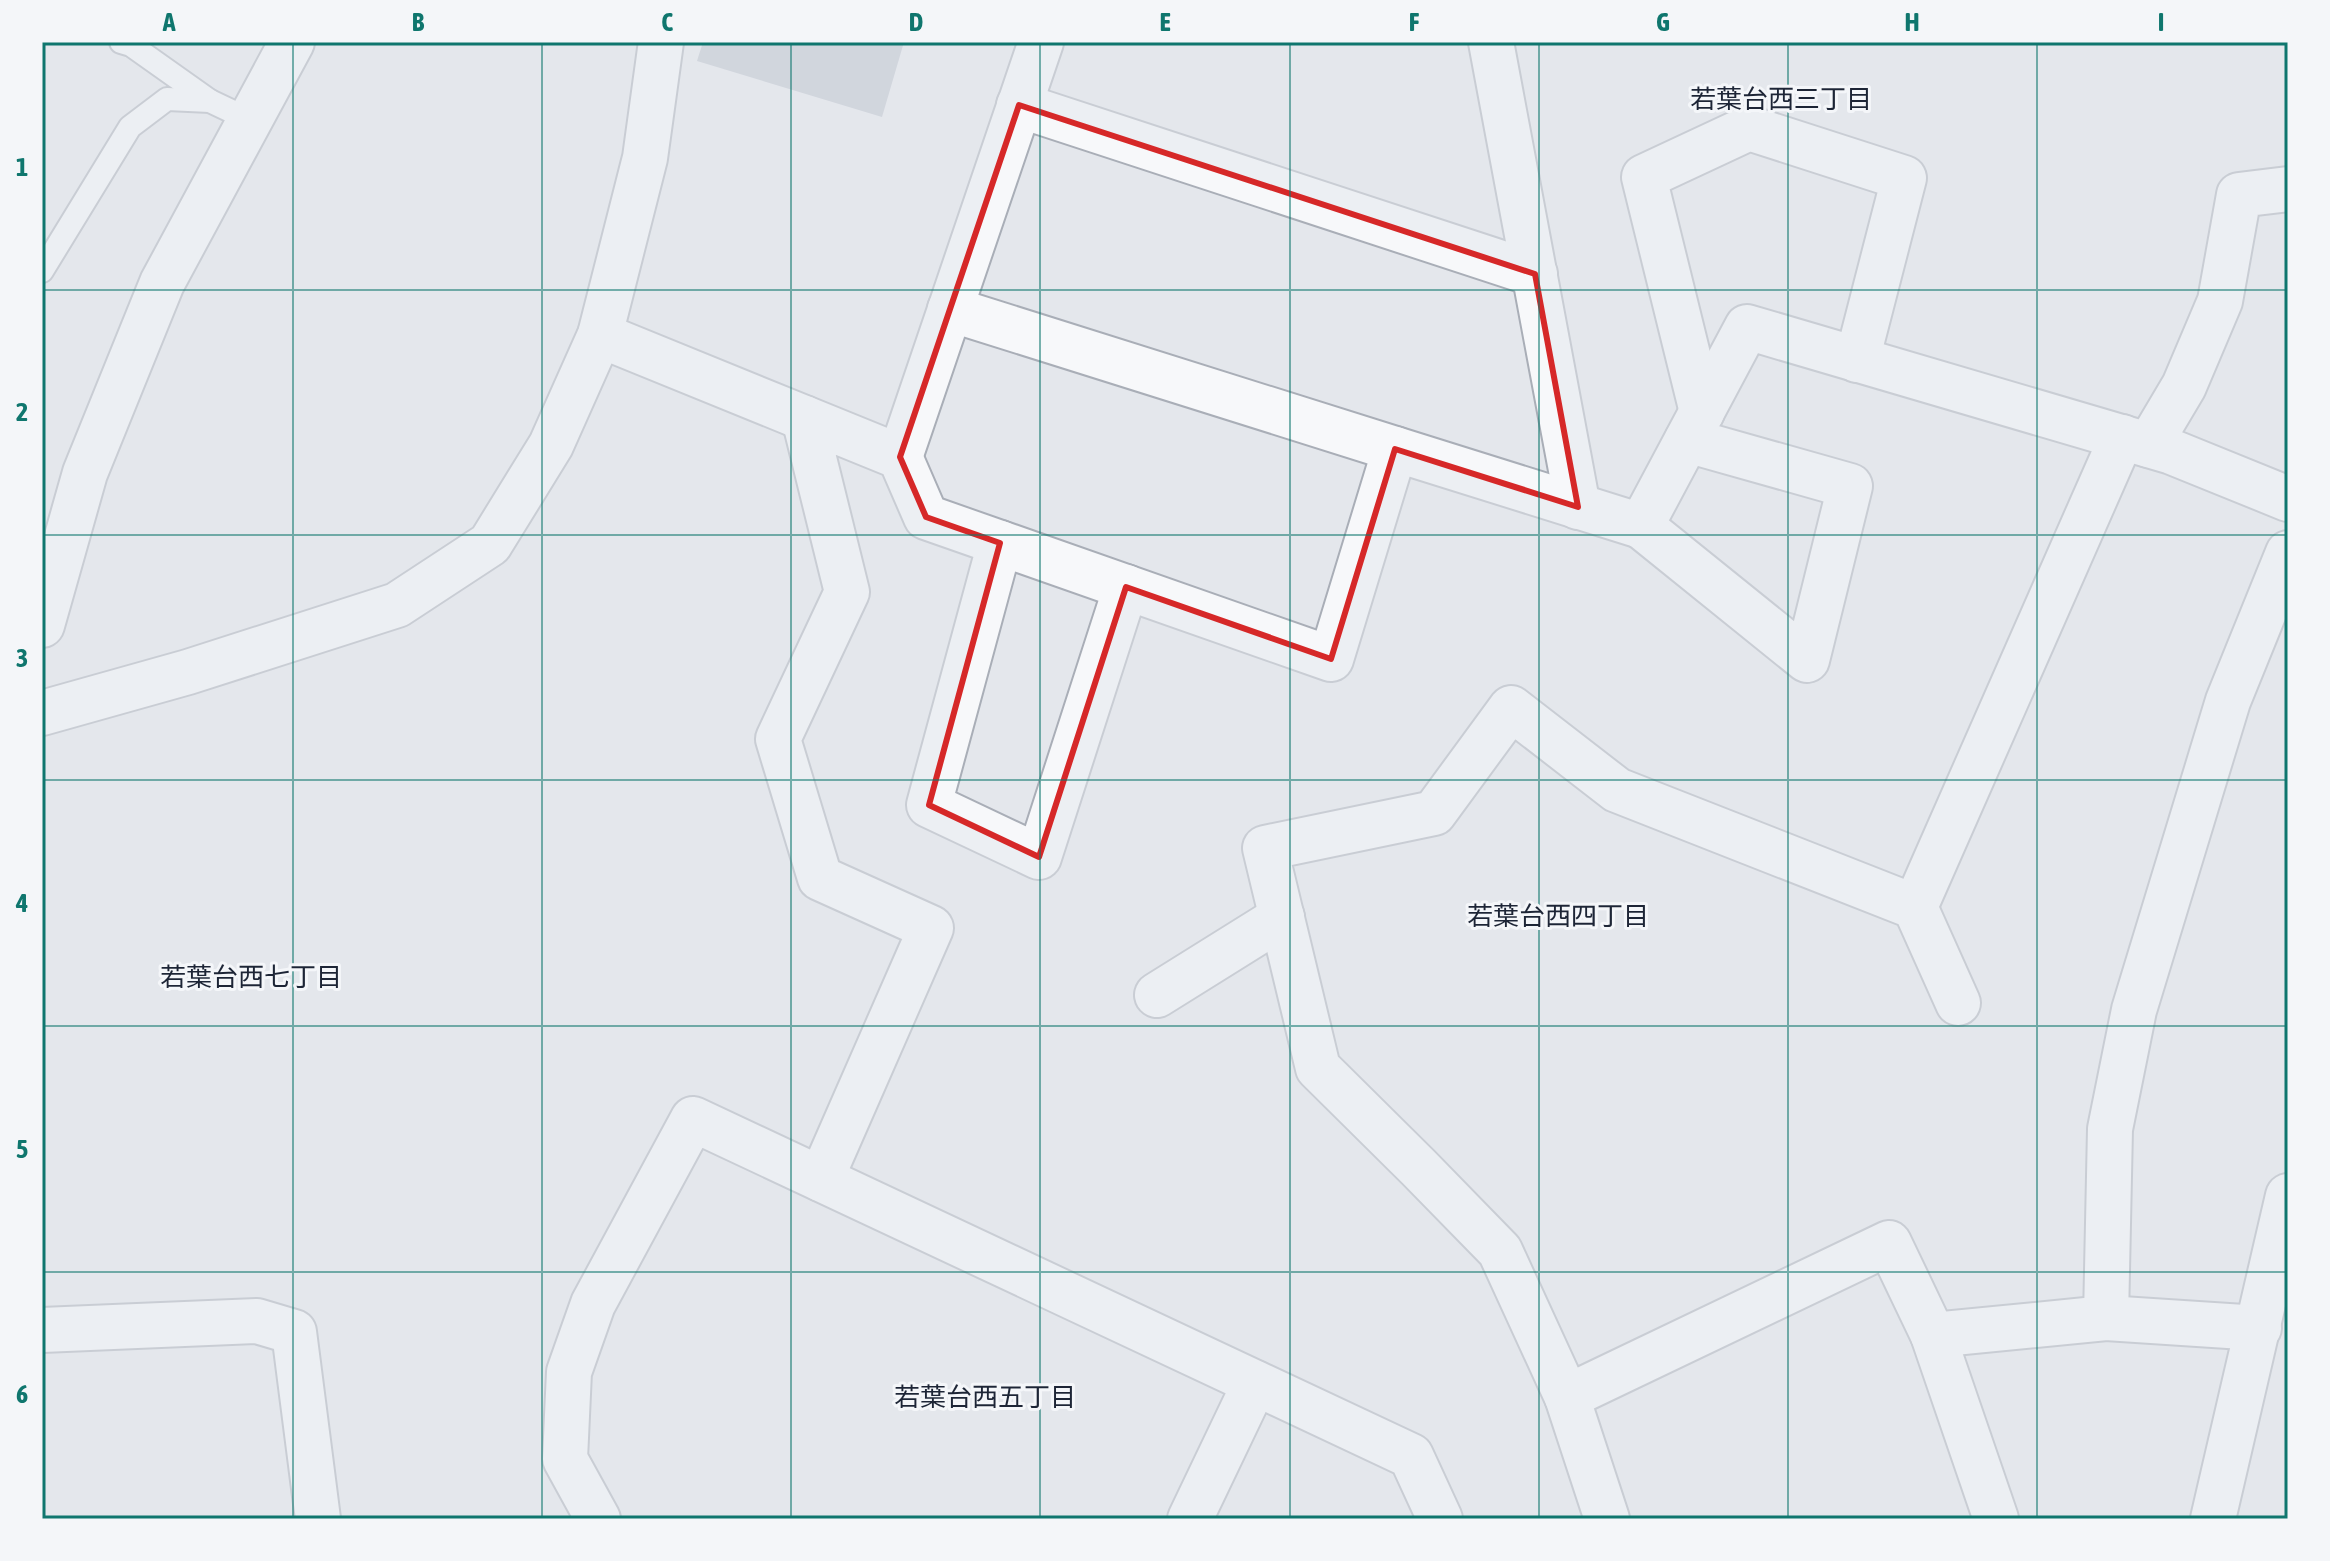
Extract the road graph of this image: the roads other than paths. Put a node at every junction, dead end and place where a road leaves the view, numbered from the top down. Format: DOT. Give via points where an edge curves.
graph roads {
  1 [pos="121,42"];
  2 [pos="292,42"];
  3 [pos="661,42"];
  4 [pos="1041,42"];
  5 [pos="1491,42"];
  6 [pos="210,101"];
  7 [pos="1019,105"];
  8 [pos="250,120"];
  9 [pos="2288,189"];
  10 [pos="42,271"];
  11 [pos="1535,274"];
  12 [pos="950,309"];
  13 [pos="600,335"];
  14 [pos="1857,360"];
  15 [pos="804,418"];
  16 [pos="1694,426"];
  17 [pos="2135,441"];
  18 [pos="1395,449"];
  19 [pos="900,457"];
  20 [pos="2288,499"];
  21 [pos="1578,507"];
  22 [pos="1641,526"];
  23 [pos="1000,543"];
  24 [pos="2288,553"];
  25 [pos="1126,587"];
  26 [pos="42,625"];
  27 [pos="42,713"];
  28 [pos="1915,907"];
  29 [pos="1282,917"];
  30 [pos="1157,995"];
  31 [pos="1958,1003"];
  32 [pos="821,1179"];
  33 [pos="2288,1196"];
  34 [pos="2106,1318"];
  35 [pos="2259,1328"];
  36 [pos="42,1330"];
  37 [pos="1933,1335"];
  38 [pos="1255,1383"];
  39 [pos="1567,1397"];
  40 [pos="318,1519"];
  41 [pos="598,1519"];
  42 [pos="1190,1519"];
  43 [pos="1440,1519"];
  44 [pos="1607,1519"];
  45 [pos="1996,1519"];
  46 [pos="2213,1519"];
  1 -- 6 [label="lane"];
  2 -- 8 [label="street"];
  3 -- 13 [label="street" via="645,158"];
  4 -- 7 [label="street"];
  5 -- 11 [label="street"];
  6 -- 8 [label="lane"];
  6 -- 10 [label="lane" via="167,99 130,127"];
  7 -- 11 [label="street"];
  7 -- 12 [label="street"];
  8 -- 26 [label="street" via="156,298 85,473"];
  9 -- 17 [label="street" via="2239,195 2220,301 2184,386"];
  11 -- 21 [label="street"];
  12 -- 18 [label="street"];
  12 -- 19 [label="street"];
  13 -- 15 [label="street"];
  13 -- 27 [label="street" via="551,445 490,544 397,605"];
  14 -- 16 [label="street" via="1747,327"];
  14 -- 16 [label="street" via="1904,178 1749,128 1644,177"];
  14 -- 17 [label="street"];
  15 -- 19 [label="street"];
  15 -- 32 [label="street" via="847,592 778,739 820,878 931,928"];
  16 -- 22 [label="street"];
  16 -- 22 [label="street" via="1850,486 1807,660"];
  17 -- 20 [label="street"];
  17 -- 28 [label="street"];
  18 -- 21 [label="street"];
  18 -- 25 [label="street" via="1331,659"];
  19 -- 23 [label="street" via="926,517"];
  21 -- 22 [label="street"];
  23 -- 25 [label="street"];
  23 -- 25 [label="street" via="929,805 1039,857"];
  24 -- 34 [label="street" via="2228,701 2134,1010 2110,1129"];
  28 -- 29 [label="street" via="1617,790 1511,708 1434,813 1265,848"];
  28 -- 31 [label="street"];
  29 -- 30 [label="street"];
  29 -- 39 [label="street" via="1318,1068 1500,1251"];
  32 -- 38 [label="street"];
  32 -- 41 [label="street" via="693,1119 593,1304 569,1372 565,1459"];
  33 -- 35 [label="street"];
  34 -- 35 [label="street"];
  34 -- 37 [label="street"];
  35 -- 46 [label="street"];
  36 -- 40 [label="street" via="257,1321 294,1332"];
  37 -- 39 [label="street" via="1889,1243"];
  37 -- 45 [label="street"];
  38 -- 42 [label="street"];
  38 -- 43 [label="street" via="1411,1456"];
  39 -- 44 [label="street"];
}
